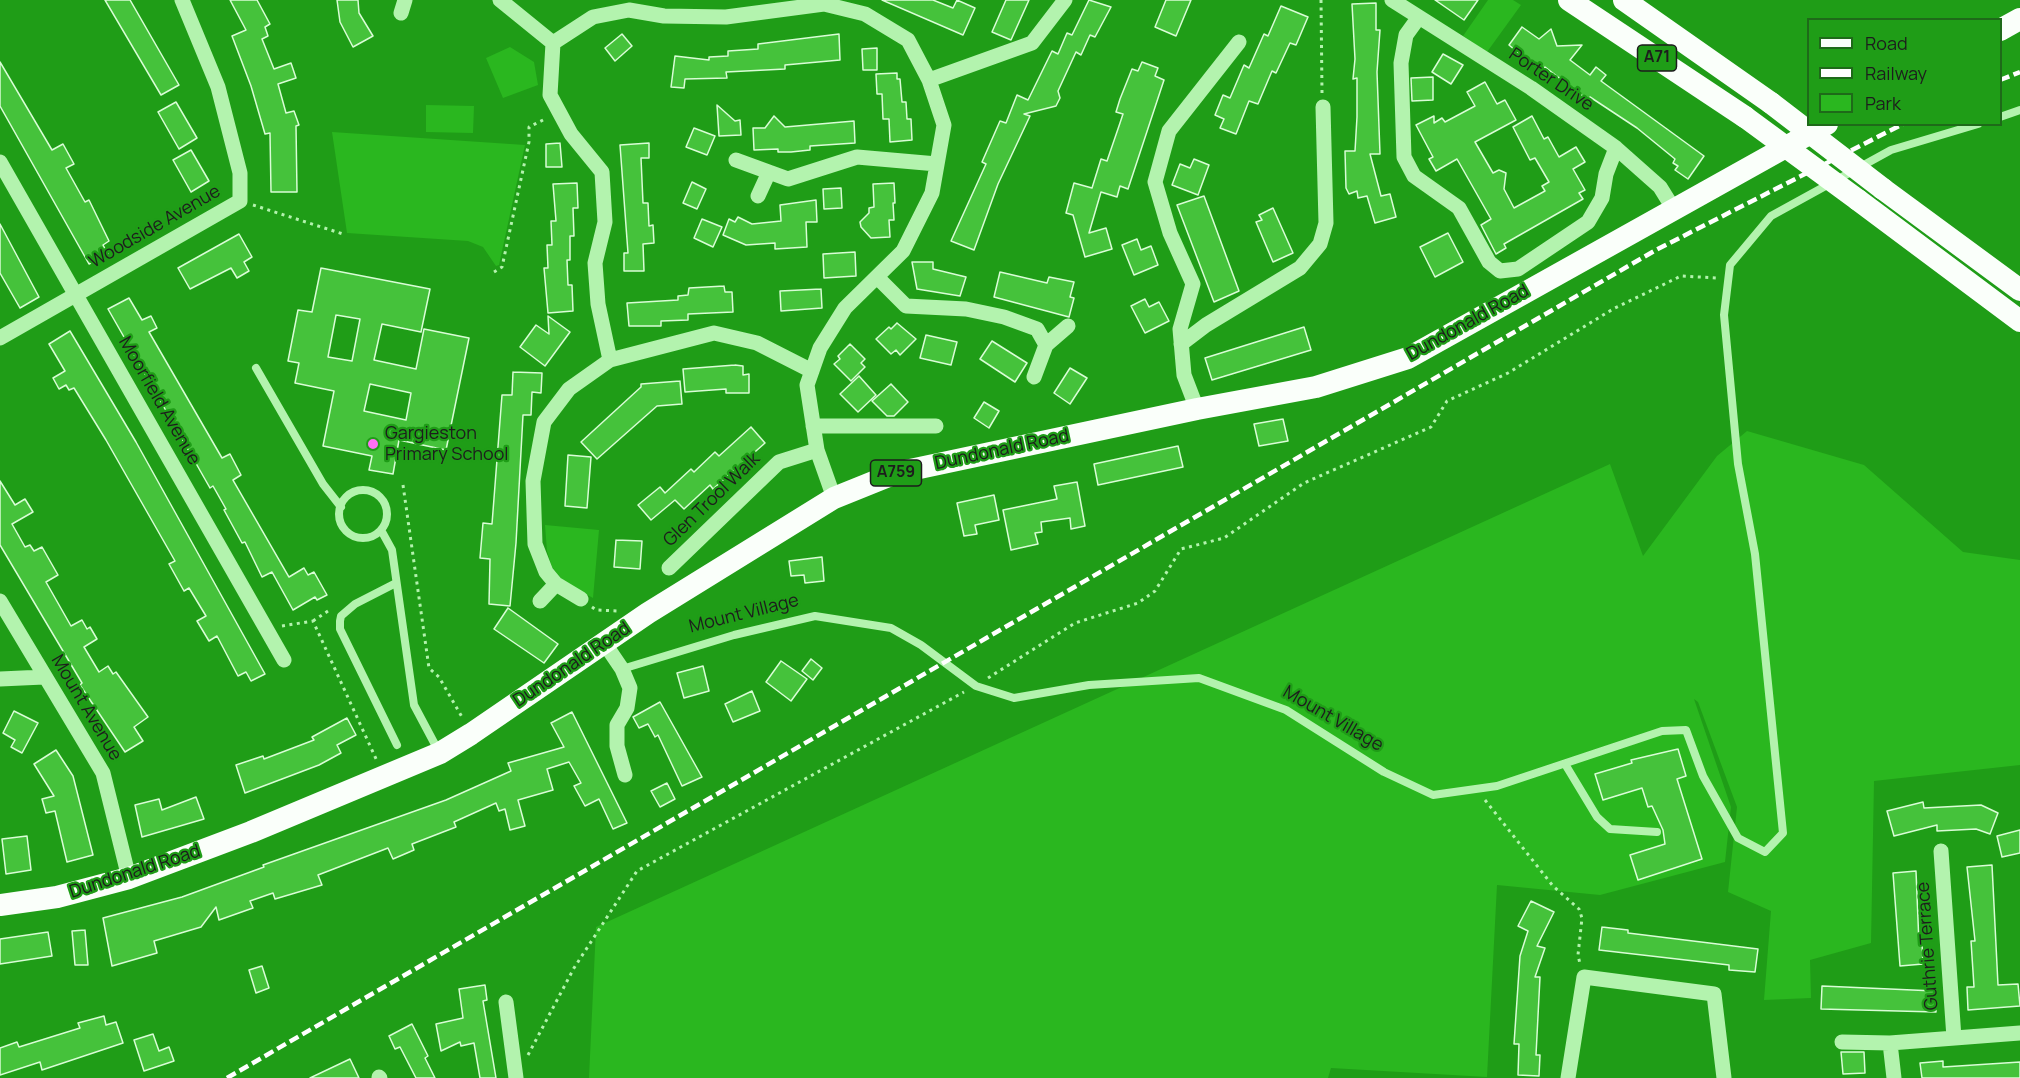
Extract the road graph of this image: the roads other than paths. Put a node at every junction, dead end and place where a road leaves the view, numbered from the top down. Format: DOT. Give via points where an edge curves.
graph roads {
  1 [pos="182,0"];
  2 [pos="500,0"];
  3 [pos="1065,0"];
  4 [pos="1392,0"];
  5 [pos="1569,0"];
  6 [pos="1624,0"];
  7 [pos="761,6"];
  8 [pos="1419,17"];
  9 [pos="2020,19"];
  10 [pos="2002,29"];
  11 [pos="1239,42"];
  12 [pos="553,43"];
  13 [pos="929,80"];
  14 [pos="1323,107"];
  15 [pos="2020,110"];
  16 [pos="2002,117"];
  17 [pos="1823,126"];
  18 [pos="1971,126"];
  19 [pos="1616,148"];
  20 [pos="736,160"];
  21 [pos="0,162"];
  22 [pos="937,164"];
  23 [pos="769,172"];
  24 [pos="758,196"];
  25 [pos="1673,208"];
  26 [pos="877,277"];
  27 [pos="2020,290"];
  28 [pos="76,295"];
  29 [pos="2020,321"];
  30 [pos="1068,326"];
  31 [pos="0,338"];
  32 [pos="1181,344"];
  33 [pos="1046,345"];
  34 [pos="610,360"];
  35 [pos="256,368"];
  36 [pos="812,371"];
  37 [pos="1034,377"];
  38 [pos="1197,409"];
  39 [pos="813,426"];
  40 [pos="936,426"];
  41 [pos="817,450"];
  42 [pos="834,498"];
  43 [pos="340,507"];
  44 [pos="381,530"];
  45 [pos="669,568"];
  46 [pos="396,583"];
  47 [pos="556,584"];
  48 [pos="581,599"];
  49 [pos="0,601"];
  50 [pos="540,601"];
  51 [pos="605,644"];
  52 [pos="285,660"];
  53 [pos="622,669"];
  54 [pos="44,677"];
  55 [pos="0,679"];
  56 [pos="397,745"];
  57 [pos="440,753"];
  58 [pos="1565,764"];
  59 [pos="625,775"];
  60 [pos="1657,832"];
  61 [pos="1941,850"];
  62 [pos="129,878"];
  63 [pos="0,905"];
  64 [pos="506,1002"];
  65 [pos="2020,1033"];
  66 [pos="1954,1038"];
  67 [pos="1842,1042"];
  68 [pos="1890,1043"];
  69 [pos="516,1078"];
  70 [pos="1568,1078"];
  71 [pos="1724,1078"];
  72 [pos="1894,1078"];
  1 -- 28 [label="street, Woodside Avenue" via="218,87 240,173 240,201"];
  2 -- 12 [label="street"];
  3 -- 13 [label="street" via="1032,43"];
  4 -- 8 [label="street, Porter Drive"];
  5 -- 29 [label="main road, A71, bridge" via="1745,117"];
  6 -- 27 [label="main road, A71, bridge" via="1771,103"];
  7 -- 12 [label="street" via="726,18 664,16 629,10 593,17"];
  7 -- 13 [label="street" via="824,4 865,14 909,40"];
  8 -- 19 [label="street, Porter Drive"];
  8 -- 19 [label="street" via="1406,35 1401,63 1404,157 1414,176 1459,208 1490,262 1500,271 1518,269 1588,222 1602,198"];
  9 -- 10 [label="main road"];
  11 -- 32 [label="street" via="1169,132 1155,182 1170,233 1193,285 1180,329"];
  12 -- 34 [label="street" via="550,95 571,135 602,172 605,222 595,263 598,304"];
  13 -- 22 [label="street" via="944,125"];
  14 -- 32 [label="street" via="1326,223 1320,244 1300,268"];
  15 -- 16 [label="lane"];
  17 -- 25 [label="main road, Dundonald Road / A759"];
  18 -- 58 [label="lane, Mount Village" via="1891,150 1771,216 1730,265 1724,315 1738,464 1755,554 1783,833 1765,852 1738,838 1703,776 1686,730 1662,731"];
  19 -- 25 [label="street, Porter Drive" via="1660,187"];
  20 -- 23 [label="street"];
  21 -- 28 [label="street, Moorfield Avenue"];
  22 -- 23 [label="street" via="857,157 788,179"];
  22 -- 26 [label="street" via="932,193 903,251"];
  23 -- 24 [label="street"];
  25 -- 38 [label="main road, Dundonald Road / A759" via="1408,358 1316,387"];
  26 -- 33 [label="street" via="906,306 966,309 1004,317 1037,329"];
  26 -- 36 [label="street" via="845,308 820,348"];
  28 -- 31 [label="street, Woodside Avenue"];
  28 -- 52 [label="street, Moorfield Avenue"];
  30 -- 33 [label="street"];
  32 -- 38 [label="street" via="1184,375"];
  33 -- 37 [label="street"];
  34 -- 36 [label="street" via="714,333 757,344"];
  34 -- 47 [label="street" via="569,389 544,422 533,481 535,544 546,572"];
  35 -- 43 [label="lane"];
  36 -- 39 [label="street" via="807,385"];
  38 -- 42 [label="main road, Dundonald Road / A759" via="896,473"];
  39 -- 40 [label="street"];
  39 -- 41 [label="street"];
  41 -- 42 [label="street"];
  41 -- 45 [label="street, Glen Trool Walk" via="779,462"];
  42 -- 51 [label="main road, Dundonald Road / A759" via="648,613"];
  43 -- 44 [label="lane" via="341,522 349,534 364,538"];
  43 -- 44 [label="lane" via="356,492 372,492 384,502 387,512"];
  44 -- 46 [label="lane" via="392,550"];
  46 -- 56 [label="lane" via="355,604 341,616 340,629"];
  46 -- 57 [label="lane" via="414,705"];
  47 -- 48 [label="street"];
  47 -- 50 [label="street"];
  49 -- 54 [label="street, Mount Avenue"];
  51 -- 53 [label="street"];
  51 -- 57 [label="main road, Dundonald Road / A759"];
  53 -- 58 [label="lane, Mount Village" via="734,634 815,616 891,628 976,686 1014,698 1089,685 1199,678 1286,710 1384,772 1433,795 1497,786"];
  53 -- 59 [label="street" via="630,688 627,708 617,725 617,746"];
  54 -- 55 [label="street"];
  54 -- 62 [label="street, Mount Avenue" via="103,773"];
  57 -- 62 [label="main road, Dundonald Road / A759"];
  58 -- 60 [label="lane" via="1597,818 1610,829"];
  61 -- 66 [label="street, Guthrie Terrace"];
  62 -- 63 [label="main road, Dundonald Road / A759" via="57,897"];
  64 -- 69 [label="street"];
  65 -- 66 [label="street"];
  66 -- 68 [label="street"];
  67 -- 68 [label="street"];
  68 -- 72 [label="street"];
  70 -- 71 [label="street" via="1584,977 1714,994"];
}
